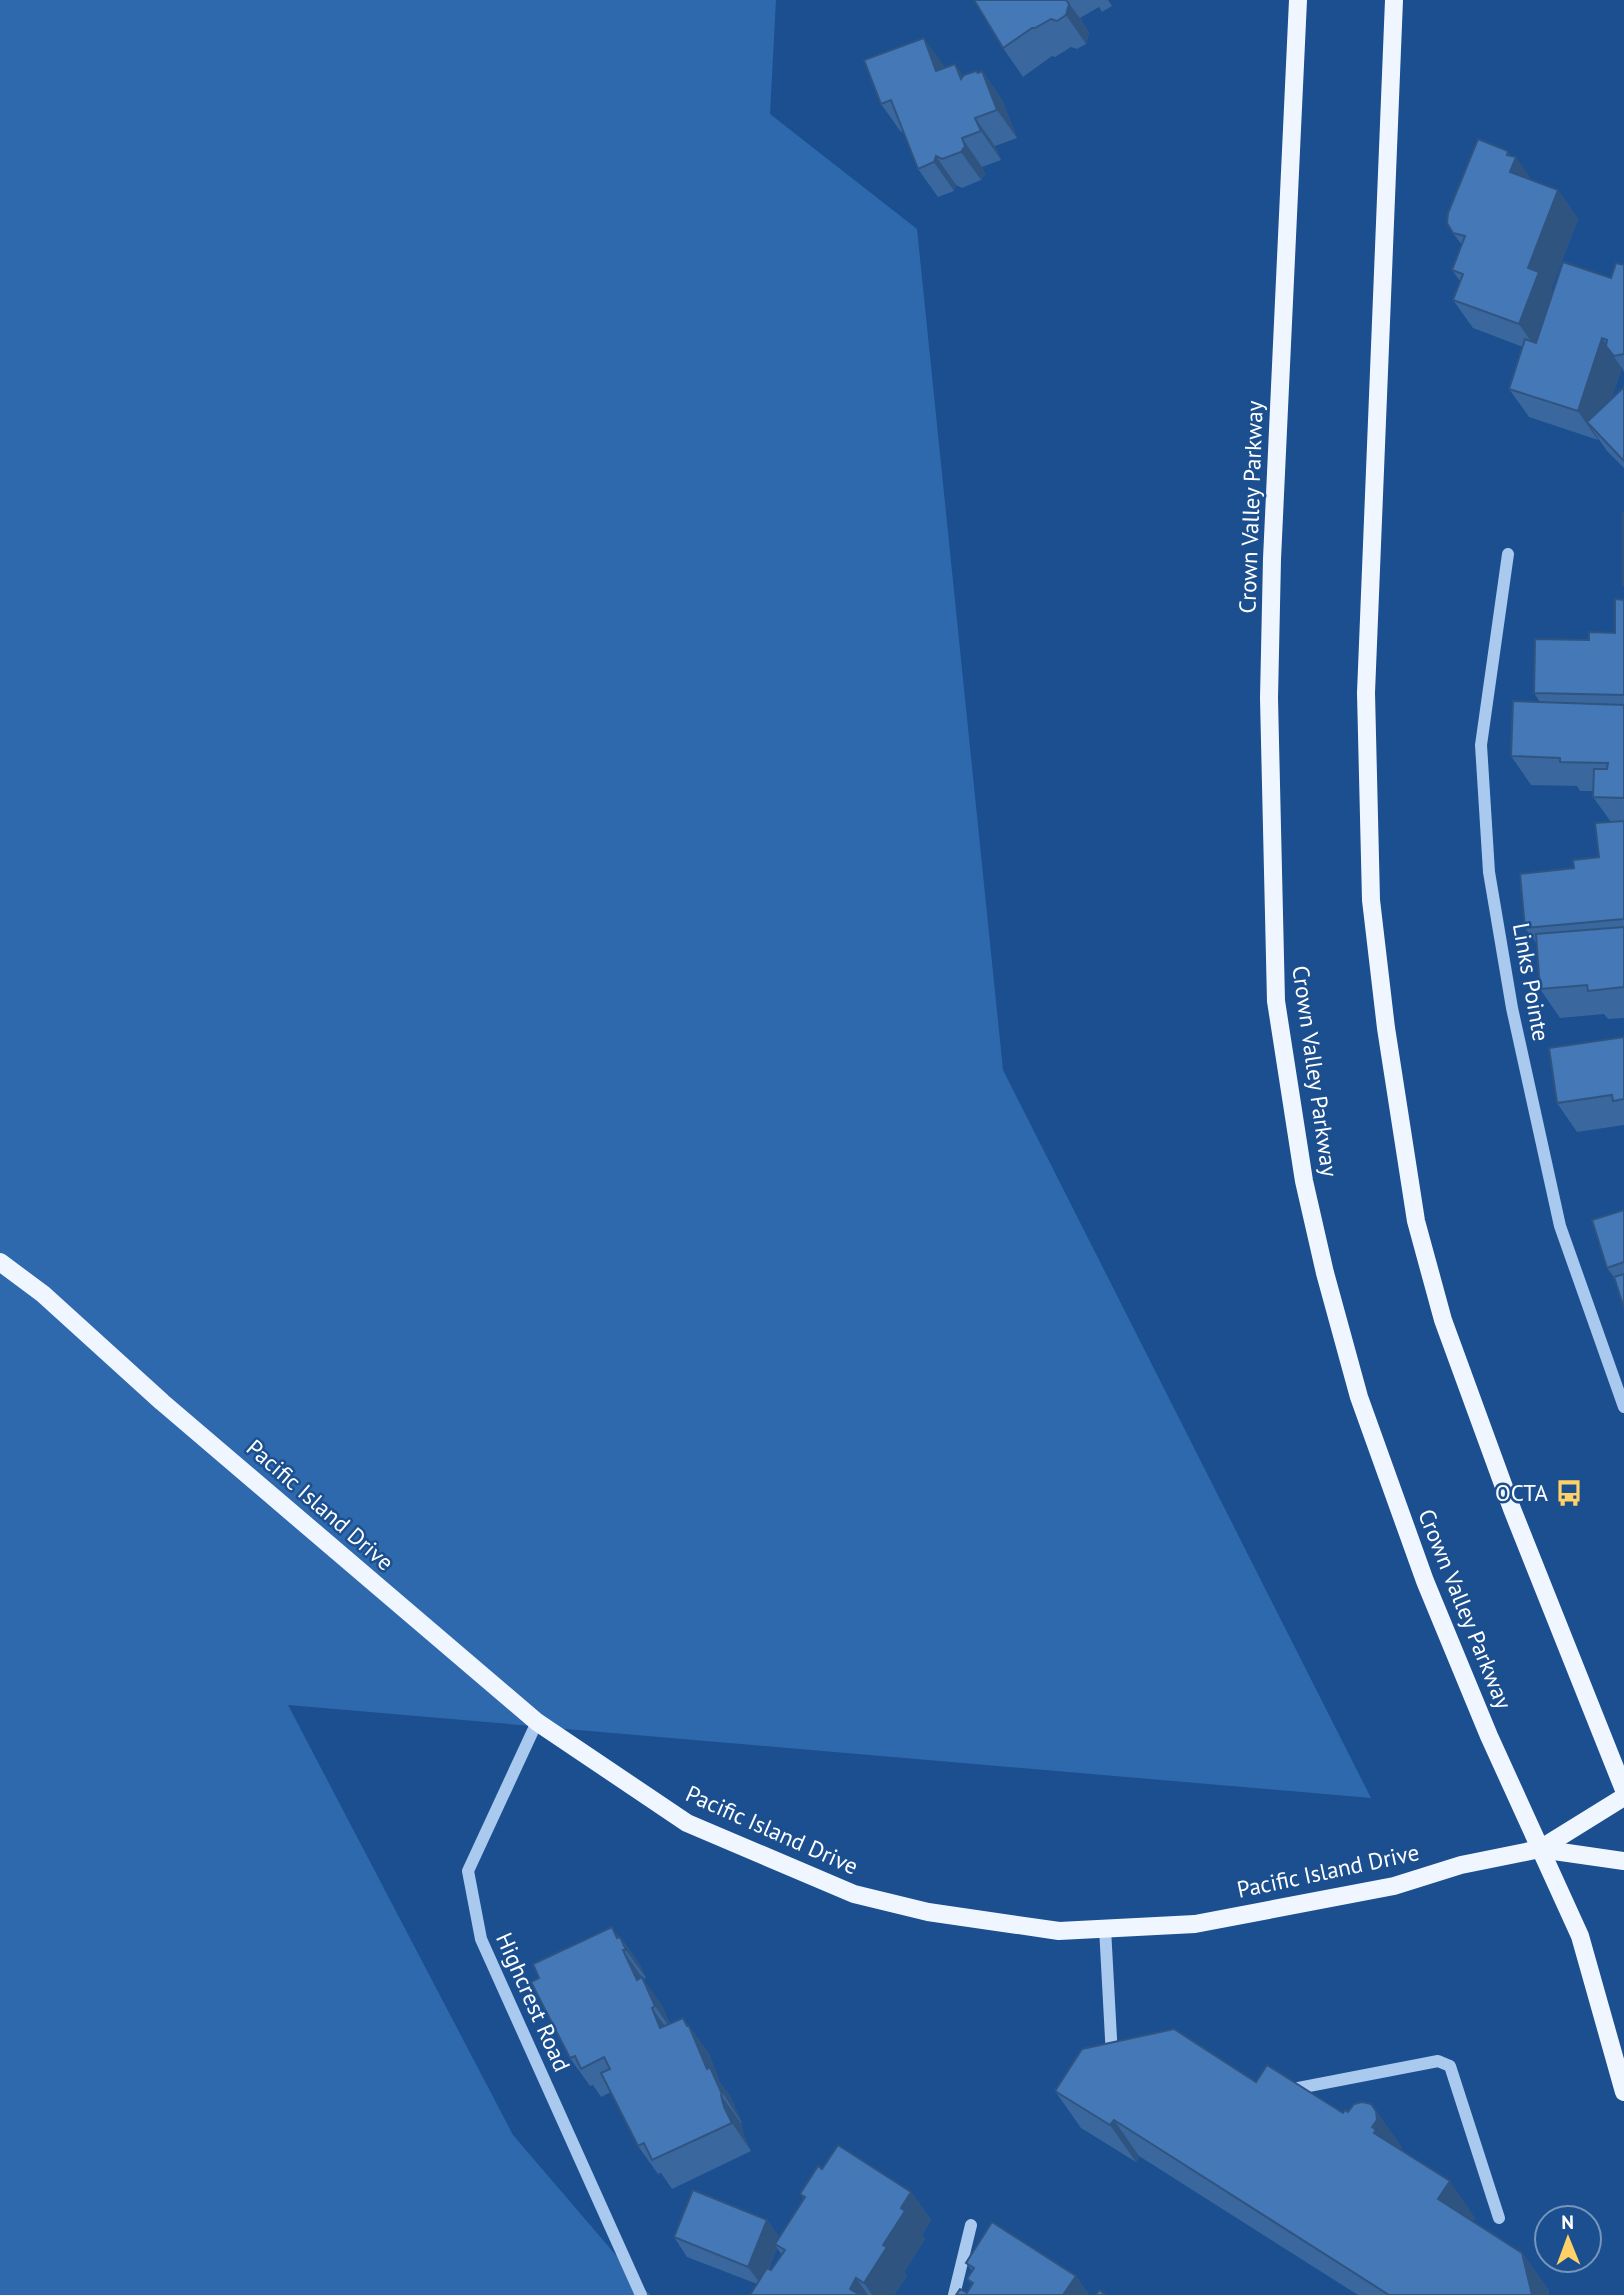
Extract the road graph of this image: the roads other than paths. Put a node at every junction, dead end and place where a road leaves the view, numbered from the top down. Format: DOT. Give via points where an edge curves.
graph roads {
  1 [pos="1298,0"];
  2 [pos="1394,0"];
  3 [pos="1508,554"];
  4 [pos="0,1262"];
  5 [pos="1624,1407"];
  6 [pos="537,1722"];
  7 [pos="1624,1790"];
  8 [pos="1624,1797"];
  9 [pos="1540,1849"];
  10 [pos="1624,1861"];
  11 [pos="1105,1928"];
  12 [pos="1118,2074"];
  13 [pos="1277,2092"];
  14 [pos="1624,2092"];
  15 [pos="1499,2218"];
  16 [pos="971,2225"];
  17 [pos="641,2295"];
  18 [pos="954,2295"];
  1 -- 9 [label="main road, Crown Valley Parkway" via="1270,670 1276,1001 1304,1181 1359,1397 1425,1581"];
  2 -- 7 [label="main road" via="1366,693 1371,900 1386,1028 1416,1221 1443,1320 1507,1496"];
  3 -- 5 [label="street, Links Pointe" via="1481,745 1489,872 1512,1008 1560,1226"];
  4 -- 6 [label="main road, Pacific Island Drive" via="43,1294 162,1402"];
  6 -- 11 [label="main road, Pacific Island Drive" via="687,1823 854,1894 928,1912 1059,1931"];
  6 -- 17 [label="street, Highcrest Road" via="468,1871 481,1939"];
  8 -- 9 [label="main road"];
  9 -- 10 [label="main road"];
  9 -- 11 [label="main road, Pacific Island Drive" via="1394,1886 1195,1924"];
  9 -- 14 [label="main road, Crown Valley Parkway" via="1580,1936"];
  11 -- 12 [label="street" via="1111,2056"];
  13 -- 15 [label="street" via="1438,2061 1450,2066"];
  16 -- 18 [label="street"];
}
